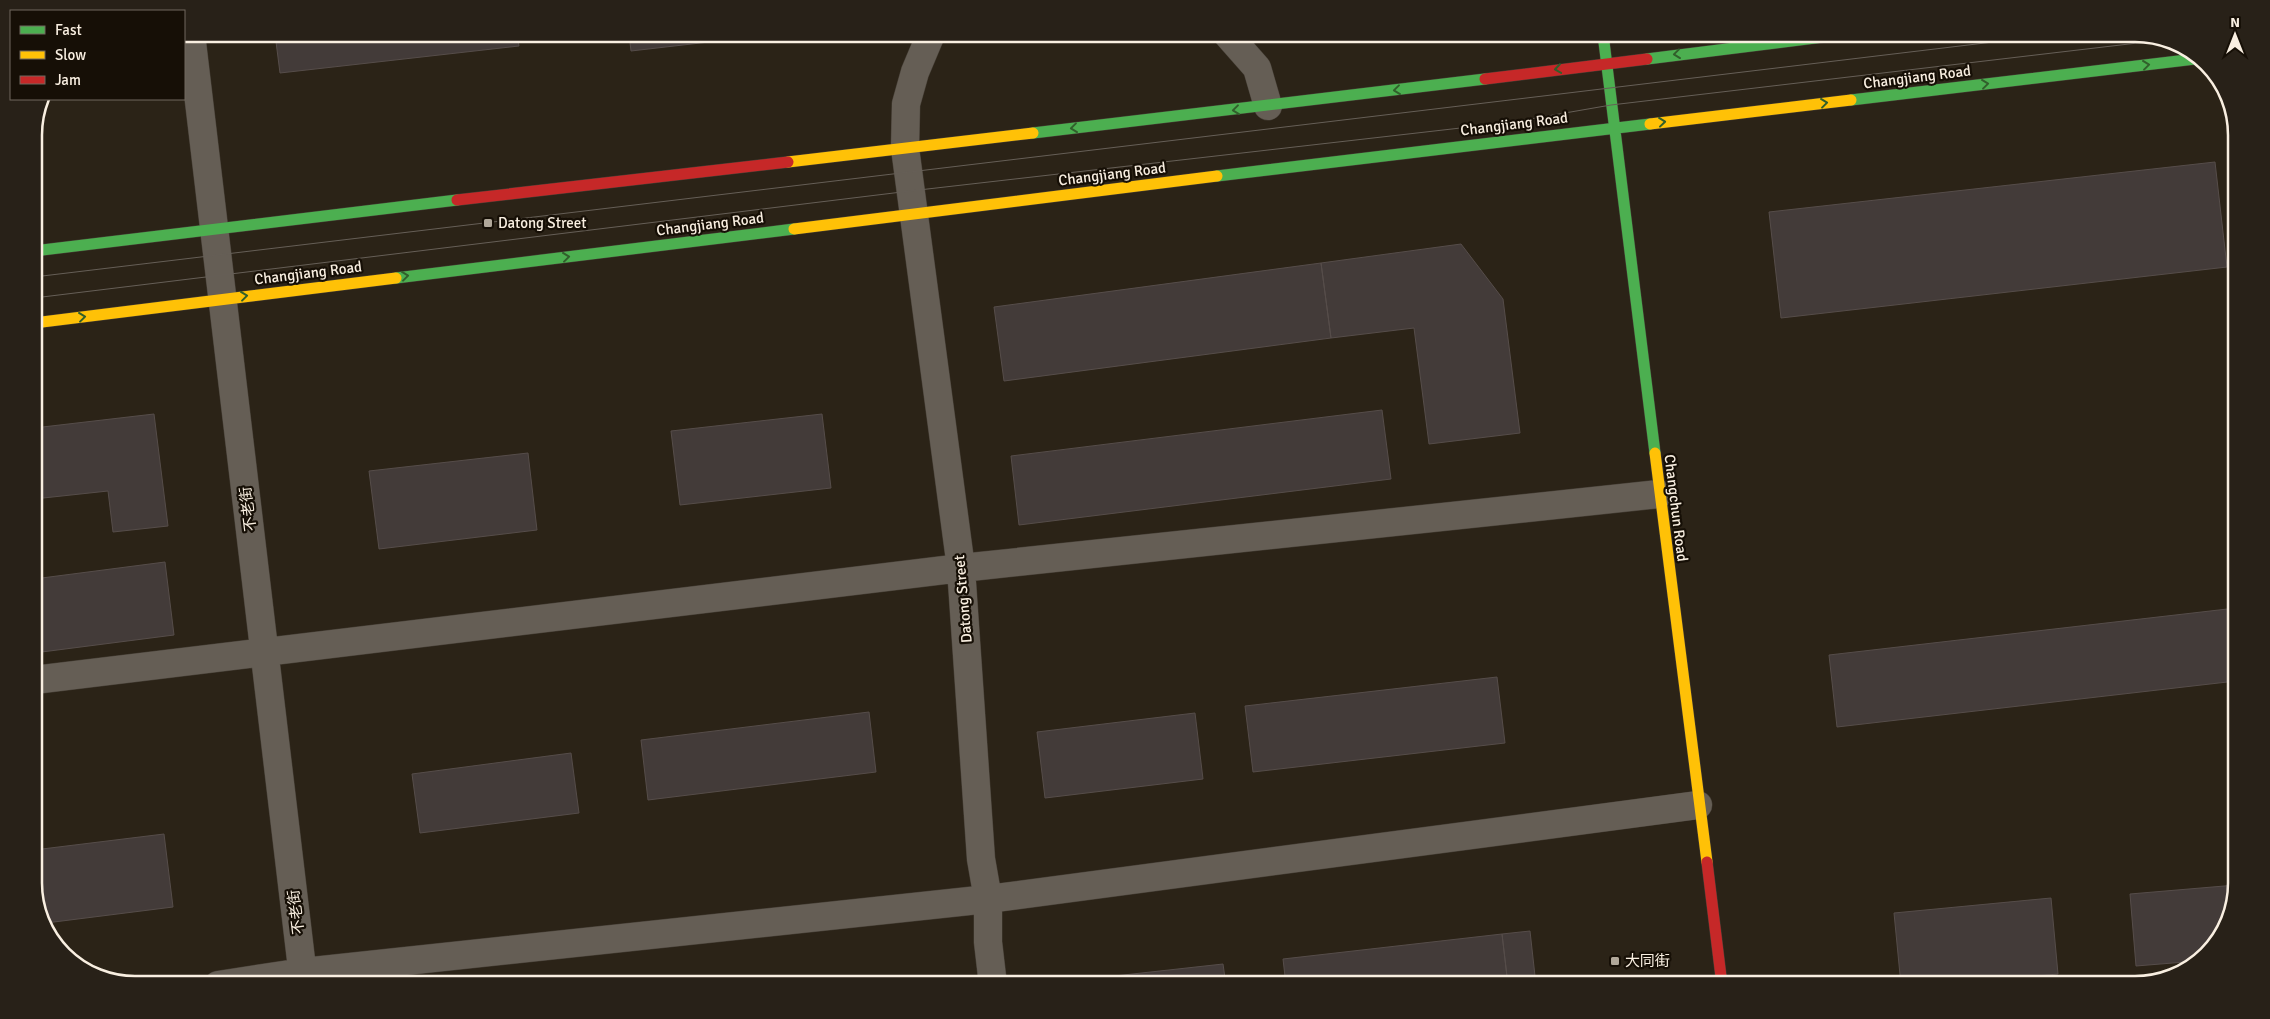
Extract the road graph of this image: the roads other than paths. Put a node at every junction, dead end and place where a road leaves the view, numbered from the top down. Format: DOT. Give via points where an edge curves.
graph roads {
  1 [pos="1234,42"];
  2 [pos="1604,42"];
  3 [pos="1779,42"];
  4 [pos="192,43"];
  5 [pos="927,43"];
  6 [pos="2188,60"];
  7 [pos="1606,63"];
  8 [pos="1268,106"];
  9 [pos="1614,128"];
  10 [pos="905,148"];
  11 [pos="913,214"];
  12 [pos="214,228"];
  13 [pos="43,250"];
  14 [pos="223,299"];
  15 [pos="43,322"];
  16 [pos="1659,494"];
  17 [pos="961,568"];
  18 [pos="265,651"];
  19 [pos="43,679"];
  20 [pos="1698,804"];
  21 [pos="988,899"];
  22 [pos="303,976"];
  23 [pos="329,976"];
  24 [pos="992,976"];
  25 [pos="1721,976"];
  1 -- 8 [label="street" via="1257,68"];
  2 -- 7 [label="main road, Changchun Road"];
  3 -- 7 [label="main road, one-way"];
  4 -- 12 [label="street, 不老街"];
  5 -- 10 [label="street, Datong Street" via="906,104"];
  9 -- 6 [label="main road, Changjiang Road, one-way"];
  7 -- 8 [label="main road, one-way"];
  7 -- 9 [label="main road, Changchun Road"];
  8 -- 10 [label="main road, one-way"];
  9 -- 11 [label="main road, Changjiang Road"];
  9 -- 16 [label="main road, Changchun Road"];
  10 -- 11 [label="street, Datong Street"];
  10 -- 12 [label="main road"];
  14 -- 11 [label="main road, Changjiang Road, one-way"];
  11 -- 17 [label="street, Datong Street"];
  12 -- 13 [label="main road"];
  12 -- 14 [label="street, 不老街"];
  15 -- 14 [label="main road, Changjiang Road, one-way"];
  14 -- 18 [label="street, 不老街"];
  16 -- 17 [label="street"];
  16 -- 20 [label="main road, Changchun Road"];
  17 -- 18 [label="street"];
  17 -- 21 [label="street, Datong Street" via="981,859"];
  18 -- 19 [label="street"];
  18 -- 22 [label="street, 不老街"];
  20 -- 21 [label="street"];
  20 -- 25 [label="main road, Changchun Road"];
  21 -- 23 [label="street"];
  21 -- 24 [label="street, Datong Street"];
}
